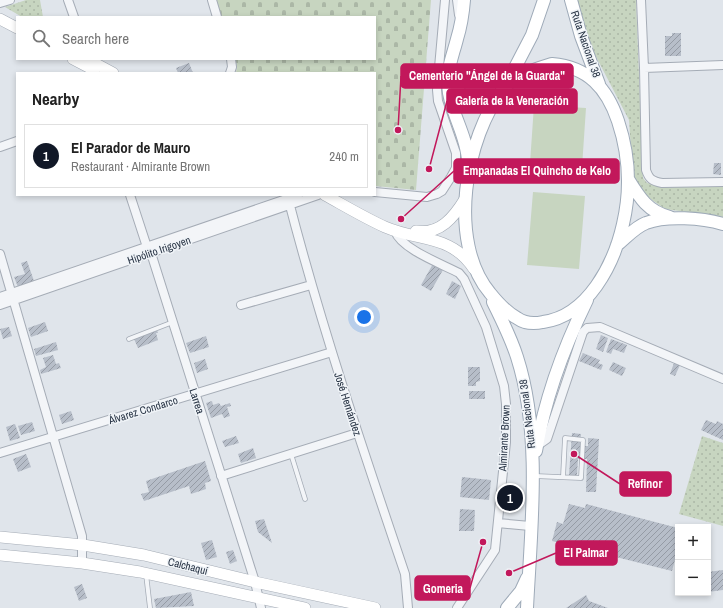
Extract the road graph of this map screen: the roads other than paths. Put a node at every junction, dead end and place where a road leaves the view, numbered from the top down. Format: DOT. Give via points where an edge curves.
graph roads {
  1 [pos="10,0"];
  2 [pos="68,0"];
  3 [pos="212,0"];
  4 [pos="445,0"];
  5 [pos="457,0"];
  6 [pos="464,0"];
  7 [pos="544,0"];
  8 [pos="571,0"];
  9 [pos="640,0"];
  10 [pos="0,3"];
  11 [pos="0,12"];
  12 [pos="74,16"];
  13 [pos="217,16"];
  14 [pos="0,19"];
  15 [pos="16,20"];
  16 [pos="461,23"];
  17 [pos="16,27"];
  18 [pos="458,39"];
  19 [pos="75,60"];
  20 [pos="231,60"];
  21 [pos="723,65"];
  22 [pos="92,68"];
  23 [pos="644,68"];
  24 [pos="109,72"];
  25 [pos="230,72"];
  26 [pos="601,89"];
  27 [pos="503,91"];
  28 [pos="16,141"];
  29 [pos="0,147"];
  30 [pos="469,172"];
  31 [pos="628,178"];
  32 [pos="723,182"];
  33 [pos="376,192"];
  34 [pos="130,196"];
  35 [pos="297,196"];
  36 [pos="314,196"];
  37 [pos="327,196"];
  38 [pos="339,196"];
  39 [pos="466,199"];
  40 [pos="289,202"];
  41 [pos="679,218"];
  42 [pos="723,224"];
  43 [pos="395,231"];
  44 [pos="417,234"];
  45 [pos="616,246"];
  46 [pos="149,250"];
  47 [pos="0,254"];
  48 [pos="477,272"];
  49 [pos="311,285"];
  50 [pos="486,288"];
  51 [pos="589,295"];
  52 [pos="0,297"];
  53 [pos="11,297"];
  54 [pos="0,305"];
  55 [pos="241,306"];
  56 [pos="173,322"];
  57 [pos="129,339"];
  58 [pos="332,352"];
  59 [pos="723,379"];
  60 [pos="195,394"];
  61 [pos="357,433"];
  62 [pos="53,438"];
  63 [pos="537,446"];
  64 [pos="0,453"];
  65 [pos="291,454"];
  66 [pos="221,476"];
  67 [pos="532,476"];
  68 [pos="563,477"];
  69 [pos="305,499"];
  70 [pos="498,523"];
  71 [pos="530,526"];
  72 [pos="0,537"];
  73 [pos="83,545"];
  74 [pos="0,554"];
  75 [pos="82,563"];
  76 [pos="146,574"];
  77 [pos="529,576"];
  78 [pos="255,582"];
  79 [pos="259,603"];
  80 [pos="150,608"];
  81 [pos="305,608"];
  82 [pos="374,608"];
  83 [pos="408,608"];
  84 [pos="457,608"];
  85 [pos="506,608"];
  86 [pos="527,608"];
  1 -- 10 [label="street"];
  2 -- 12 [label="street"];
  3 -- 13 [label="street"];
  4 -- 33 [label="street" via="437,90 442,113 454,144 456,168 437,194 415,197"];
  5 -- 16 [label="street"];
  6 -- 16 [label="main road"];
  7 -- 27 [label="main road" via="532,35"];
  8 -- 26 [label="main road, Ruta Nacional 38" via="581,36"];
  9 -- 23 [label="street"];
  11 -- 15 [label="street"];
  14 -- 17 [label="street"];
  16 -- 18 [label="main road"];
  18 -- 27 [label="main road" via="454,79 461,95 483,104"];
  18 -- 30 [label="main road" via="449,66 448,85 467,146"];
  19 -- 22 [label="street"];
  20 -- 25 [label="street"];
  21 -- 23 [label="street"];
  22 -- 24 [label="street"];
  23 -- 32 [label="street" via="648,177 653,181 662,182"];
  26 -- 27 [label="main road" via="584,72 552,64 525,74"];
  26 -- 31 [label="main road" via="615,112 620,128"];
  27 -- 30 [label="main road" via="478,137"];
  28 -- 29 [label="street"];
  30 -- 39 [label="main road"];
  31 -- 41 [label="main road" via="646,205 661,215"];
  31 -- 45 [label="main road" via="623,224"];
  34 -- 46 [label="street, Larrea"];
  35 -- 40 [label="street, Hipólito Irigoyen"];
  36 -- 40 [label="street, Hipólito Irigoyen"];
  37 -- 43 [label="street"];
  38 -- 44 [label="street"];
  39 -- 44 [label="street" via="440,228"];
  39 -- 48 [label="main road" via="467,238"];
  40 -- 46 [label="street, Hipólito Irigoyen"];
  40 -- 49 [label="street, José Hernández"];
  41 -- 42 [label="main road"];
  41 -- 45 [label="main road" via="645,223"];
  43 -- 44 [label="street"];
  43 -- 70 [label="street, Almirante Brown" via="406,246 459,273 467,284 486,327 504,386 506,404 506,442"];
  44 -- 48 [label="street" via="451,246 465,256"];
  45 -- 51 [label="main road" via="599,281"];
  46 -- 53 [label="street, Hipólito Irigoyen"];
  46 -- 56 [label="street, Larrea"];
  47 -- 53 [label="street"];
  48 -- 50 [label="main road"];
  49 -- 55 [label="street"];
  49 -- 58 [label="street, José Hernández"];
  50 -- 51 [label="main road" via="500,305 518,319 528,323 551,321 561,317"];
  50 -- 67 [label="main road, Ruta Nacional 38" via="510,337 522,375 530,429"];
  51 -- 63 [label="main road, Ruta Nacional 38" via="549,392"];
  52 -- 53 [label="street, Hipólito Irigoyen"];
  53 -- 54 [label="street, Hipólito Irigoyen"];
  53 -- 62 [label="street"];
  56 -- 57 [label="lane"];
  56 -- 60 [label="street, Larrea"];
  58 -- 60 [label="street, Álvarez Condarco"];
  58 -- 61 [label="street, José Hernández"];
  59 -- 63 [label="street" via="600,327 587,328 583,332 547,438"];
  60 -- 62 [label="street, Álvarez Condarco"];
  60 -- 66 [label="street, Larrea"];
  61 -- 65 [label="street"];
  61 -- 83 [label="street, José Hernández" via="405,574"];
  62 -- 64 [label="street, Álvarez Condarco"];
  62 -- 73 [label="street"];
  63 -- 67 [label="main road, Ruta Nacional 38"];
  65 -- 66 [label="street"];
  65 -- 69 [label="lane"];
  66 -- 78 [label="street, Larrea"];
  67 -- 68 [label="lane"];
  67 -- 71 [label="main road, Ruta Nacional 38"];
  68 -- 68 [label="lane" via="581,478 584,440 565,438"];
  70 -- 71 [label="street"];
  70 -- 84 [label="street, Almirante Brown" via="495,550"];
  71 -- 77 [label="main road, Ruta Nacional 38"];
  72 -- 73 [label="street, Calchaquí"];
  73 -- 75 [label="street"];
  73 -- 78 [label="street, Calchaquí" via="144,555"];
  74 -- 75 [label="street, Calchaquí"];
  75 -- 76 [label="street, Calchaquí"];
  76 -- 79 [label="street, Calchaquí"];
  76 -- 80 [label="lane"];
  77 -- 85 [label="main road" via="521,591"];
  77 -- 86 [label="main road, Ruta Nacional 38"];
  78 -- 79 [label="street, Larrea"];
  78 -- 82 [label="street, Calchaquí"];
  79 -- 81 [label="street, Calchaquí"];
}
